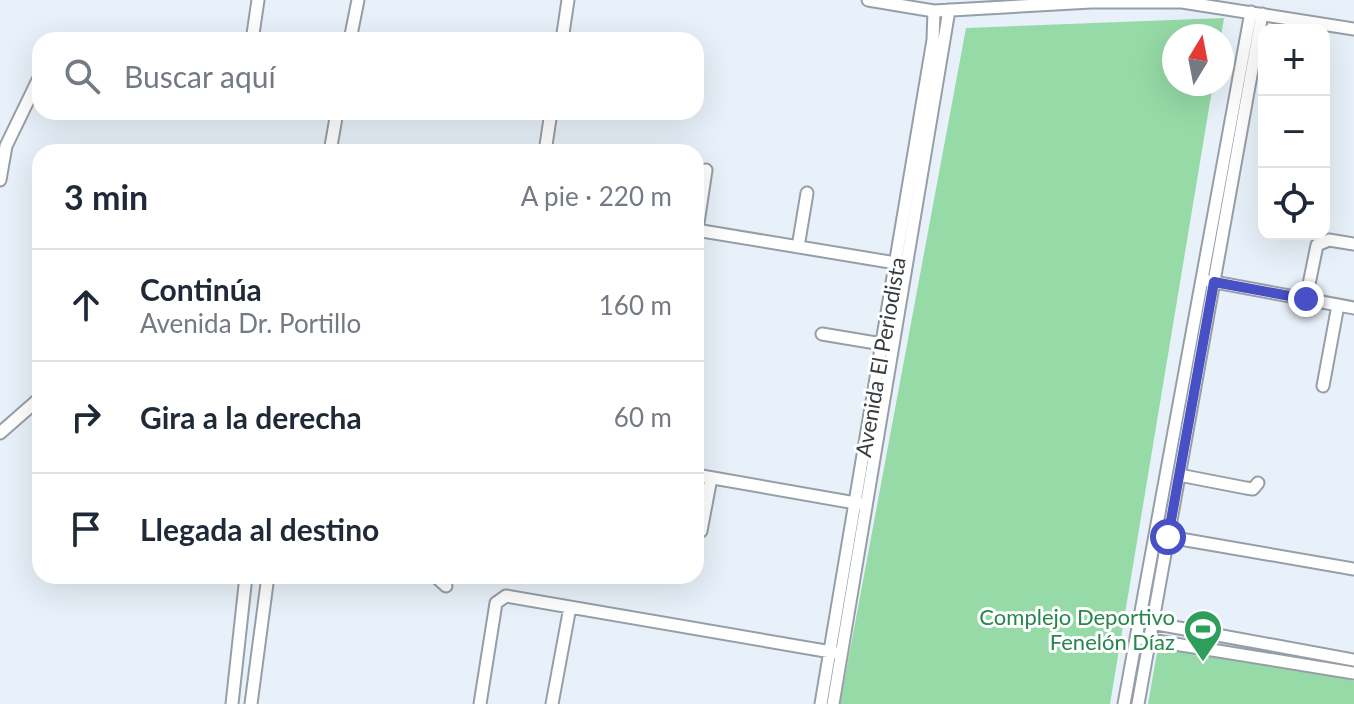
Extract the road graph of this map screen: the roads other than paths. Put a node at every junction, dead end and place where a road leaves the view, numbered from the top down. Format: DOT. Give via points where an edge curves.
graph roads {
  1 [pos="258,0"];
  2 [pos="358,0"];
  3 [pos="568,0"];
  4 [pos="868,0"];
  5 [pos="1205,0"];
  6 [pos="1134,1"];
  7 [pos="1155,1"];
  8 [pos="1047,2"];
  9 [pos="958,6"];
  10 [pos="1218,7"];
  11 [pos="934,11"];
  12 [pos="1256,13"];
  13 [pos="1354,29"];
  14 [pos="253,32"];
  15 [pos="352,32"];
  16 [pos="563,32"];
  17 [pos="32,91"];
  18 [pos="336,120"];
  19 [pos="550,120"];
  20 [pos="3,144"];
  21 [pos="331,144"];
  22 [pos="546,144"];
  23 [pos="706,170"];
  24 [pos="0,180"];
  25 [pos="704,182"];
  26 [pos="807,193"];
  27 [pos="704,231"];
  28 [pos="1354,244"];
  29 [pos="798,247"];
  30 [pos="901,264"];
  31 [pos="1208,281"];
  32 [pos="1306,299"];
  33 [pos="1338,305"];
  34 [pos="1354,308"];
  35 [pos="822,334"];
  36 [pos="882,344"];
  37 [pos="1323,386"];
  38 [pos="32,405"];
  39 [pos="0,433"];
  40 [pos="1179,475"];
  41 [pos="704,477"];
  42 [pos="711,478"];
  43 [pos="1258,483"];
  44 [pos="861,504"];
  45 [pos="704,515"];
  46 [pos="1155,535"];
  47 [pos="1168,537"];
  48 [pos="1354,569"];
  49 [pos="245,584"];
  50 [pos="267,584"];
  51 [pos="570,607"];
  52 [pos="1139,620"];
  53 [pos="1152,624"];
  54 [pos="1136,638"];
  55 [pos="1149,640"];
  56 [pos="836,652"];
  57 [pos="1354,660"];
  58 [pos="1354,673"];
  59 [pos="232,704"];
  60 [pos="251,704"];
  61 [pos="480,704"];
  62 [pos="552,704"];
  63 [pos="821,704"];
  64 [pos="833,704"];
  65 [pos="1124,704"];
  66 [pos="1138,704"];
  1 -- 14 [label="street"];
  2 -- 15 [label="street"];
  3 -- 16 [label="street"];
  4 -- 11 [label="street"];
  5 -- 10 [label="street"];
  6 -- 7 [label="street"];
  6 -- 8 [label="street"];
  7 -- 10 [label="street"];
  8 -- 9 [label="street"];
  9 -- 11 [label="street"];
  9 -- 30 [label="street"];
  10 -- 12 [label="street"];
  11 -- 30 [label="street, Avenida El Periodista"];
  12 -- 13 [label="street"];
  12 -- 31 [label="street"];
  17 -- 20 [label="street"];
  18 -- 21 [label="street"];
  19 -- 22 [label="street"];
  20 -- 24 [label="street"];
  23 -- 25 [label="street"];
  26 -- 29 [label="street"];
  27 -- 29 [label="street"];
  28 -- 32 [label="street" via="1329,240 1317,245"];
  29 -- 30 [label="street"];
  30 -- 36 [label="street, Avenida El Periodista"];
  30 -- 44 [label="street"];
  31 -- 32 [label="street"];
  31 -- 40 [label="street"];
  31 -- 46 [label="street"];
  32 -- 33 [label="street"];
  33 -- 34 [label="street"];
  33 -- 37 [label="street"];
  35 -- 36 [label="street"];
  36 -- 44 [label="street, Avenida El Periodista"];
  38 -- 39 [label="street"];
  40 -- 43 [label="street" via="1250,489"];
  40 -- 47 [label="street"];
  41 -- 42 [label="street"];
  42 -- 44 [label="street"];
  42 -- 45 [label="street"];
  44 -- 56 [label="street, Avenida El Periodista"];
  46 -- 47 [label="street"];
  46 -- 52 [label="street"];
  47 -- 48 [label="street"];
  47 -- 53 [label="street"];
  49 -- 59 [label="street"];
  50 -- 60 [label="street"];
  51 -- 56 [label="street"];
  51 -- 61 [label="street" via="506,596 496,603"];
  51 -- 62 [label="street"];
  52 -- 53 [label="street"];
  52 -- 54 [label="street"];
  53 -- 55 [label="street"];
  53 -- 57 [label="street"];
  54 -- 55 [label="street"];
  54 -- 65 [label="street"];
  55 -- 58 [label="street"];
  55 -- 66 [label="street"];
  56 -- 63 [label="street, Avenida El Periodista"];
  56 -- 64 [label="street"];
}
